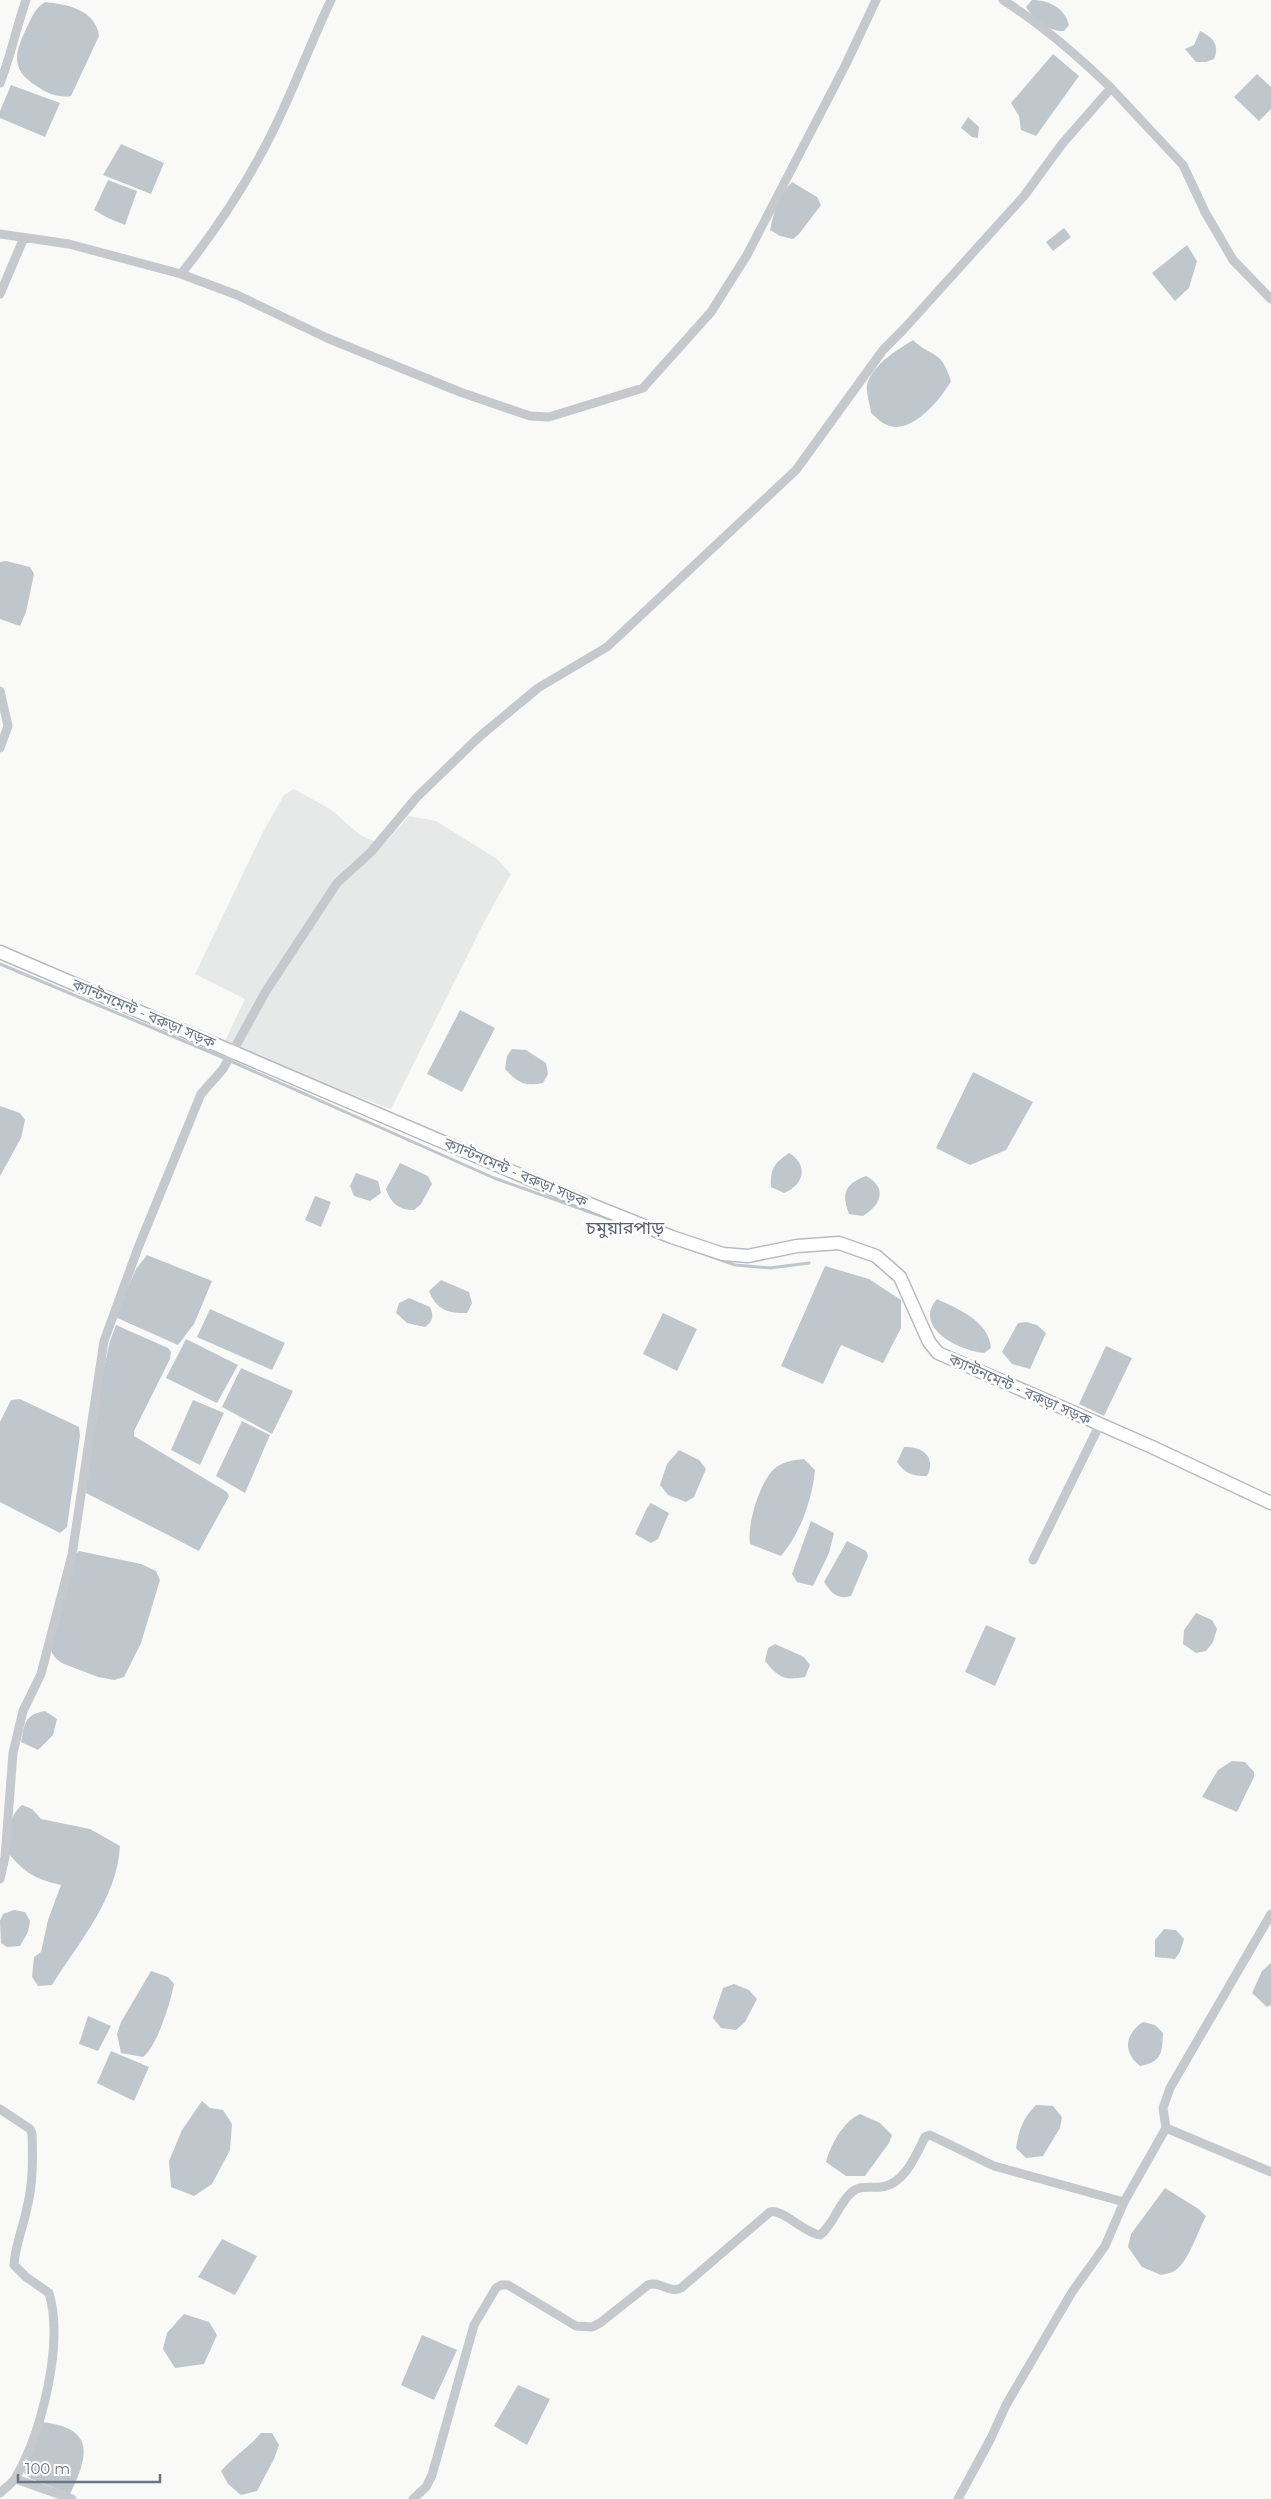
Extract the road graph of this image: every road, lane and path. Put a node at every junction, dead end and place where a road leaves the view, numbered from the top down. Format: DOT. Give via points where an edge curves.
graph roads {
  1 [pos="26,0"];
  2 [pos="331,0"];
  3 [pos="876,0"];
  4 [pos="1002,0"];
  5 [pos="0,83"];
  6 [pos="1111,88"];
  7 [pos="0,234"];
  8 [pos="23,240"];
  9 [pos="181,274"];
  10 [pos="0,294"];
  11 [pos="1271,299"];
  12 [pos="0,691"];
  13 [pos="0,748"];
  14 [pos="0,952"];
  15 [pos="233,1052"];
  16 [pos="1100,1424"];
  17 [pos="1271,1503"];
  18 [pos="1032,1560"];
  19 [pos="0,1878"];
  20 [pos="1271,1914"];
  21 [pos="0,2109"];
  22 [pos="1166,2128"];
  23 [pos="1271,2172"];
  24 [pos="1124,2202"];
  25 [pos="16,2478"];
  26 [pos="0,2493"];
  27 [pos="72,2499"];
  28 [pos="413,2499"];
  29 [pos="958,2499"];
  1 -- 5 [label="street" via="13,36 12,56"];
  2 -- 9 [label="street" via="272,133 215,231"];
  3 -- 9 [label="street" via="747,255 711,312 643,388 549,417 530,416 368,355 237,295"];
  4 -- 6 [label="street" via="1072,50"];
  6 -- 11 [label="street" via="1183,165 1233,260"];
  6 -- 15 [label="street" via="1062,144 1024,196 883,350 796,470 607,647 538,688 479,736 417,797 371,852 337,883 266,991"];
  7 -- 8 [label="street"];
  8 -- 9 [label="street" via="69,244"];
  8 -- 10 [label="street"];
  12 -- 13 [label="street" via="8,726"];
  14 -- 15 [label="main road, ক্যান্টনমেন্ট - বরুড়া সড়ক"];
  15 -- 16 [label="main road, ক্যান্টনমেন্ট - বরুড়া সড়ক" via="562,1193 724,1254 748,1256 797,1246 839,1243 876,1256 900,1277 929,1342 938,1353"];
  15 -- 19 [label="street" via="201,1094 104,1341 72,1555 41,1674 23,1711 13,1753 6,1857"];
  16 -- 17 [label="main road, ক্যান্টনমেন্ট - বরুড়া সড়ক"];
  16 -- 18 [label="street"];
  20 -- 22 [label="street" via="1170,2088 1162,2108"];
  21 -- 25 [label="street" via="30,2129 32,2134 33,2172 14,2265 49,2293 53,2329 52,2359 43,2403"];
  22 -- 23 [label="street"];
  22 -- 24 [label="street"];
  24 -- 28 [label="street" via="994,2166 930,2135 925,2137 906,2171 883,2187 857,2188 820,2235 810,2234 778,2212 770,2212 681,2288 670,2290 657,2284 648,2285 592,2327 576,2326 508,2285 501,2285 474,2325 432,2475 426,2487"];
  24 -- 29 [label="street" via="1105,2246 1072,2292 1025,2371"];
  25 -- 26 [label="street"];
  25 -- 27 [label="street"];
}
